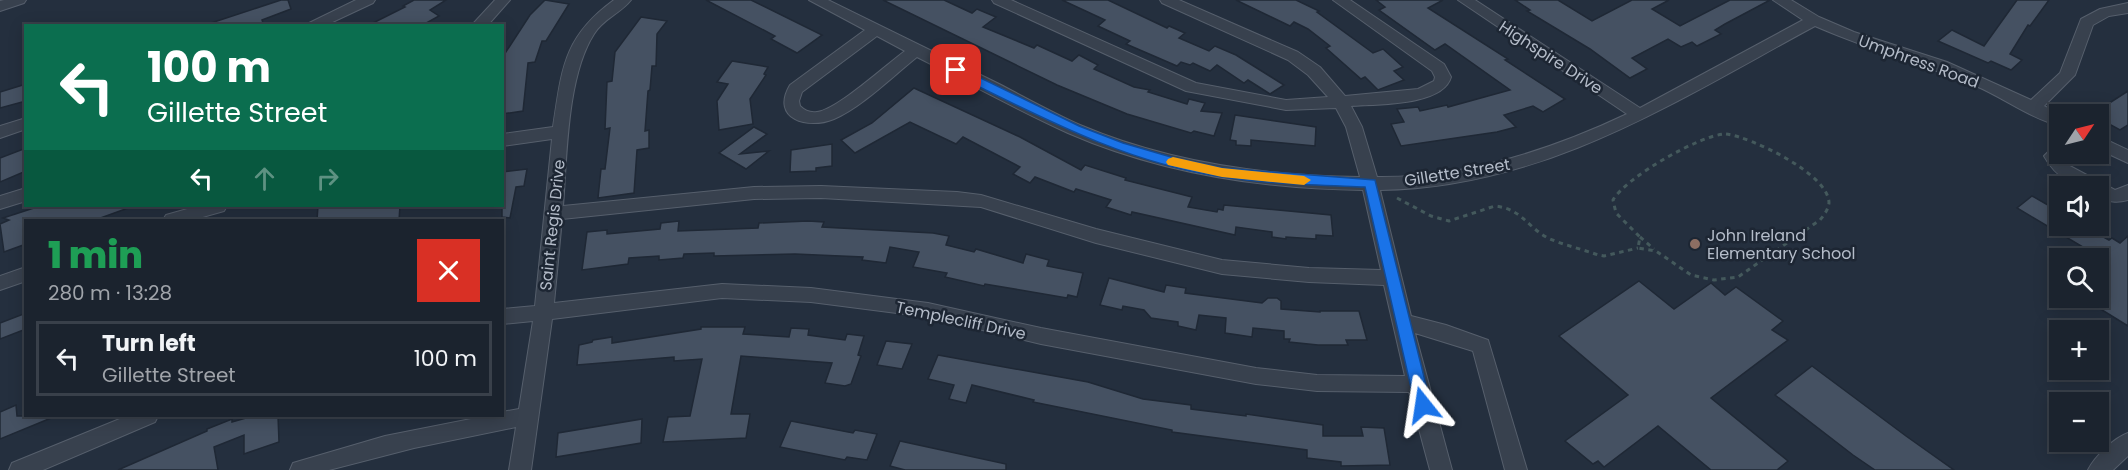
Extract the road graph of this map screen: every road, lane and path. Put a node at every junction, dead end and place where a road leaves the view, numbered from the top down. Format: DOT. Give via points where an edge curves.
graph roads {
  1 [pos="19,0"];
  2 [pos="368,0"];
  3 [pos="503,0"];
  4 [pos="624,0"];
  5 [pos="816,0"];
  6 [pos="999,0"];
  7 [pos="1167,0"];
  8 [pos="1340,0"];
  9 [pos="1465,0"];
  10 [pos="1780,0"];
  11 [pos="0,6"];
  12 [pos="2128,8"];
  13 [pos="1814,20"];
  14 [pos="314,24"];
  15 [pos="480,24"];
  16 [pos="875,30"];
  17 [pos="916,50"];
  18 [pos="1341,102"];
  19 [pos="2033,107"];
  20 [pos="1638,114"];
  21 [pos="2049,115"];
  22 [pos="24,124"];
  23 [pos="0,132"];
  24 [pos="561,132"];
  25 [pos="504,140"];
  26 [pos="2109,148"];
  27 [pos="2128,157"];
  28 [pos="2058,164"];
  29 [pos="2074,176"];
  30 [pos="1371,183"];
  31 [pos="2128,191"];
  32 [pos="24,195"];
  33 [pos="1393,195"];
  34 [pos="2109,195"];
  35 [pos="0,203"];
  36 [pos="215,207"];
  37 [pos="555,213"];
  38 [pos="175,219"];
  39 [pos="1640,237"];
  40 [pos="1638,248"];
  41 [pos="1656,251"];
  42 [pos="24,275"];
  43 [pos="1392,278"];
  44 [pos="0,284"];
  45 [pos="544,311"];
  46 [pos="504,317"];
  47 [pos="1402,322"];
  48 [pos="1417,384"];
  49 [pos="146,417"];
  50 [pos="529,421"];
  51 [pos="2128,442"];
  52 [pos="20,470"];
  53 [pos="301,470"];
  54 [pos="520,470"];
  55 [pos="1441,470"];
  56 [pos="1516,470"];
  57 [pos="2099,470"];
  1 -- 11 [label="street"];
  2 -- 14 [label="street"];
  3 -- 15 [label="street"];
  4 -- 24 [label="street, Saint Regis Drive" via="601,17 578,48 571,64"];
  5 -- 16 [label="street, Gillette Street"];
  6 -- 18 [label="street" via="1192,87 1286,105"];
  7 -- 18 [label="street" via="1293,56 1314,71"];
  8 -- 18 [label="street" via="1425,58 1443,77 1441,84 1431,91"];
  9 -- 20 [label="street, Highspire Drive"];
  10 -- 13 [label="street, Umphress Road"];
  12 -- 19 [label="street" via="2104,12 2086,22 2067,75"];
  13 -- 19 [label="street, Umphress Road" via="1941,66"];
  13 -- 20 [label="street, Gillette Street"];
  16 -- 17 [label="street, Gillette Street"];
  16 -- 17 [label="street" via="796,89 791,96 793,110 808,117 829,115"];
  17 -- 30 [label="street, Gillette Street" via="1074,129 1119,146 1222,172"];
  18 -- 30 [label="street" via="1354,127"];
  19 -- 21 [label="street, Umphress Road"];
  20 -- 30 [label="street, Gillette Street" via="1566,148 1532,158 1444,177"];
  22 -- 23 [label="street"];
  24 -- 25 [label="street"];
  24 -- 37 [label="street, Saint Regis Drive"];
  26 -- 27 [label="street"];
  28 -- 29 [label="street"];
  30 -- 43 [label="street"];
  31 -- 34 [label="street" via="2122,196"];
  32 -- 35 [label="street"];
  33 -- 40 [label="path" via="1449,222 1495,206 1513,210 1546,237 1598,255"];
  36 -- 38 [label="street"];
  37 -- 43 [label="street" via="754,193 957,198 981,201 1096,236 1222,267"];
  37 -- 45 [label="street, Saint Regis Drive"];
  39 -- 40 [label="path"];
  39 -- 41 [label="path"];
  39 -- 41 [label="path" via="1615,214 1614,195 1625,184 1712,135 1746,138 1768,148 1815,178 1829,202 1820,220 1732,279 1691,275"];
  40 -- 41 [label="path"];
  42 -- 44 [label="street"];
  43 -- 47 [label="street"];
  45 -- 46 [label="street, Templecliff Drive"];
  45 -- 48 [label="street, Templecliff Drive" via="722,291 811,295 927,310 1041,336 1256,376 1317,383"];
  45 -- 50 [label="street, Saint Regis Drive"];
  47 -- 48 [label="street"];
  47 -- 56 [label="street" via="1480,346"];
  48 -- 55 [label="street"];
  49 -- 52 [label="street"];
  50 -- 53 [label="street" via="398,441"];
  50 -- 54 [label="street, Saint Regis Drive"];
  51 -- 57 [label="street"];
}
